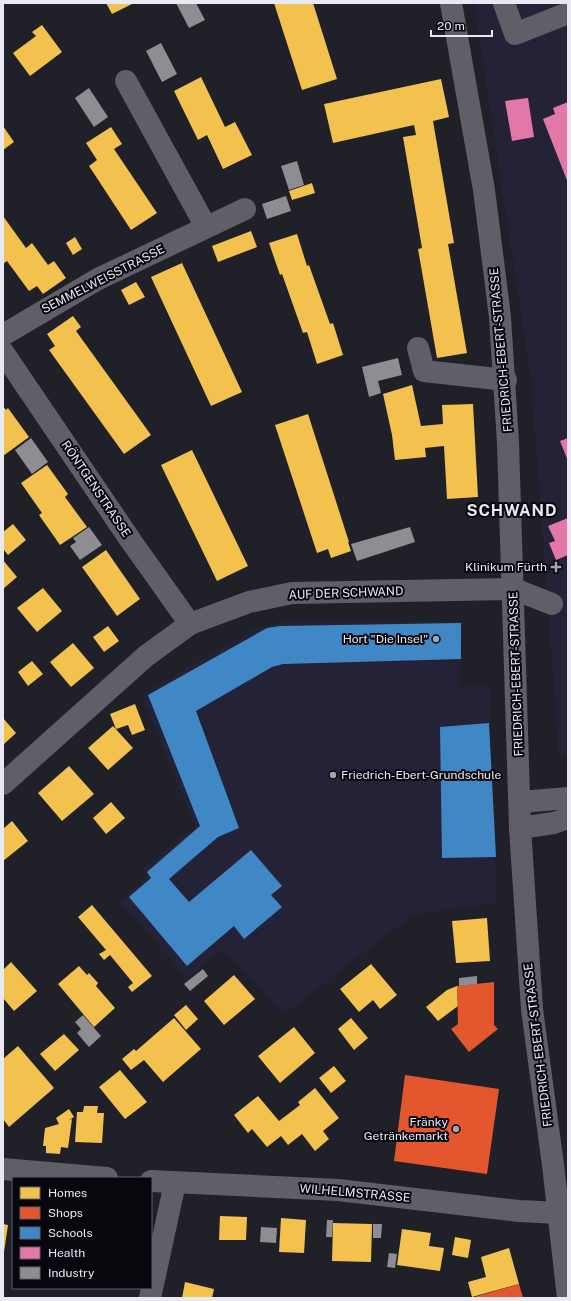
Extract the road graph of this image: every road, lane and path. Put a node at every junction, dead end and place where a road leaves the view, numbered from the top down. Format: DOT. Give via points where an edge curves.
graph roads {
  1 [pos="451,3"];
  2 [pos="504,3"];
  3 [pos="568,13"];
  4 [pos="126,81"];
  5 [pos="245,209"];
  6 [pos="206,227"];
  7 [pos="3,335"];
  8 [pos="418,348"];
  9 [pos="3,352"];
  10 [pos="506,380"];
  11 [pos="514,589"];
  12 [pos="552,604"];
  13 [pos="190,624"];
  14 [pos="3,784"];
  15 [pos="568,798"];
  16 [pos="520,802"];
  17 [pos="568,818"];
  18 [pos="520,828"];
  19 [pos="3,1169"];
  20 [pos="95,1177"];
  21 [pos="152,1181"];
  22 [pos="175,1183"];
  23 [pos="558,1213"];
  24 [pos="565,1249"];
  25 [pos="152,1289"];
  26 [pos="568,1298"];
  1 -- 10 [label="street, FRIEDRICH-EBERT-STRASSE" via="484,190"];
  2 -- 3 [label="street" via="515,34"];
  4 -- 6 [label="street"];
  5 -- 6 [label="street, SEMMELWEISSTRASSE"];
  6 -- 7 [label="street, SEMMELWEISSTRASSE" via="98,279"];
  8 -- 10 [label="street" via="424,371"];
  9 -- 13 [label="street, RÖNTGENSTRASSE"];
  10 -- 11 [label="street, FRIEDRICH-EBERT-STRASSE"];
  11 -- 12 [label="street"];
  11 -- 13 [label="street, AUF DER SCHWAND" via="292,593 249,602"];
  11 -- 16 [label="street, FRIEDRICH-EBERT-STRASSE"];
  13 -- 14 [label="street, AUF DER SCHWAND" via="146,656"];
  15 -- 16 [label="street"];
  16 -- 18 [label="street, FRIEDRICH-EBERT-STRASSE"];
  17 -- 18 [label="street" via="554,823"];
  18 -- 23 [label="street, FRIEDRICH-EBERT-STRASSE" via="532,1009"];
  19 -- 20 [label="street"];
  21 -- 22 [label="street, WILHELMSTRASSE"];
  22 -- 23 [label="street, WILHELMSTRASSE" via="338,1190 519,1211"];
  22 -- 25 [label="street"];
  23 -- 24 [label="street, FRIEDRICH-EBERT-STRASSE"];
  24 -- 26 [label="street, FRIEDRICH-EBERT-STRASSE"];
}
